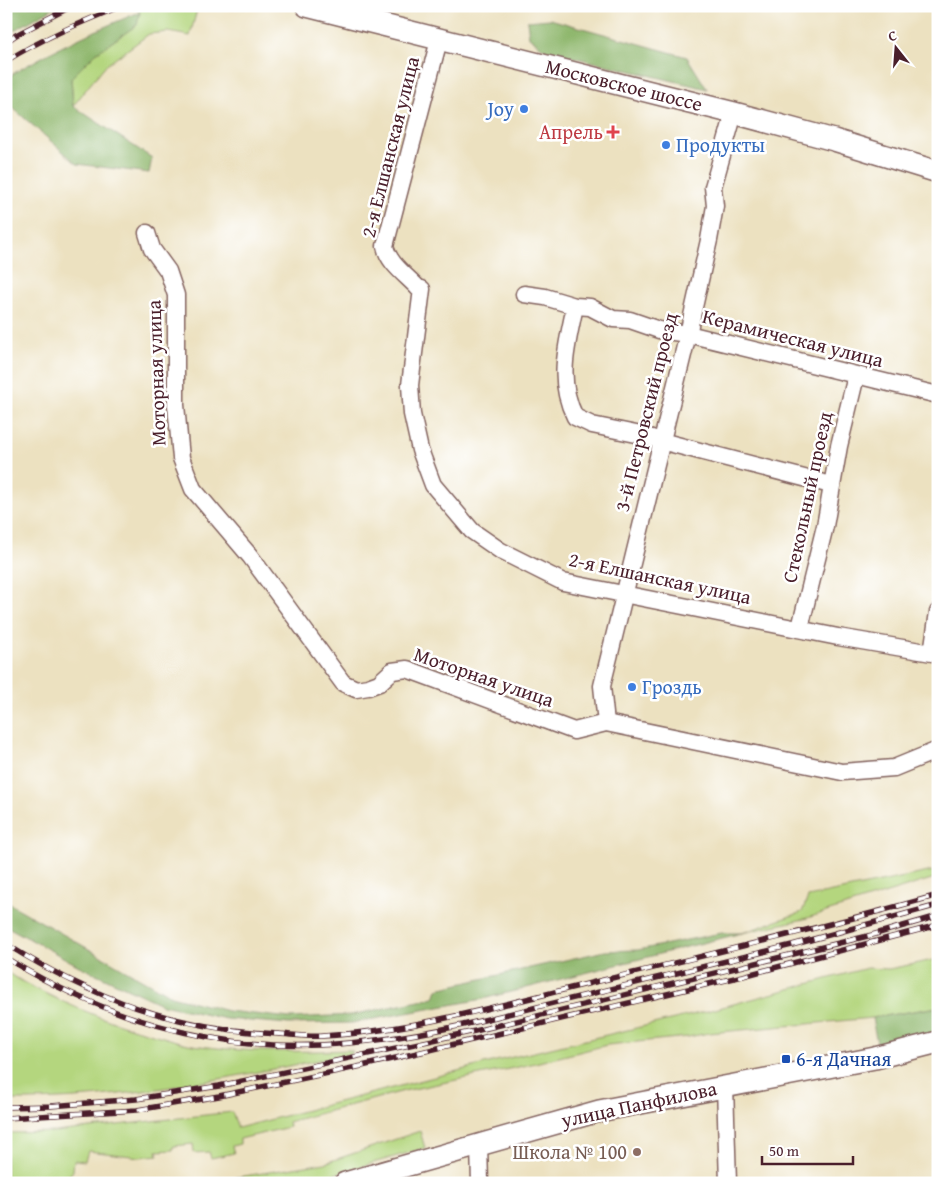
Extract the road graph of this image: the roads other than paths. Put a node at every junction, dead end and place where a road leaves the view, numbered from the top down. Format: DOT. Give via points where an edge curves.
graph roads {
  1 [pos="307,6"];
  2 [pos="440,40"];
  3 [pos="734,113"];
  4 [pos="938,172"];
  5 [pos="147,233"];
  6 [pos="524,294"];
  7 [pos="575,306"];
  8 [pos="688,334"];
  9 [pos="856,376"];
  10 [pos="938,395"];
  11 [pos="661,441"];
  12 [pos="831,486"];
  13 [pos="624,594"];
  14 [pos="938,612"];
  15 [pos="800,628"];
  16 [pos="606,723"];
  17 [pos="938,750"];
  18 [pos="938,1042"];
  19 [pos="725,1086"];
  20 [pos="479,1144"];
  21 [pos="345,1183"];
  22 [pos="480,1183"];
  23 [pos="728,1183"];
  1 -- 2 [label="main road, Московское шоссе"];
  2 -- 3 [label="main road, Московское шоссе"];
  2 -- 13 [label="street, 2-я Елшанская улица" via="385,246 391,261 422,290 410,385 420,450 433,485 472,531 501,552 563,582"];
  3 -- 4 [label="main road, Московское шоссе"];
  3 -- 8 [label="street, 3-й Петровский проезд" via="713,188 715,206 711,232"];
  5 -- 16 [label="street, Моторная улица" via="152,249 168,271 176,295 176,405 181,458 193,489 250,556 343,683 356,689 368,687 379,683 392,671 407,669 574,731"];
  6 -- 7 [label="street, Керамическая улица"];
  7 -- 8 [label="street, Керамическая улица" via="590,307 613,319"];
  7 -- 11 [label="street" via="563,372 565,394 575,417 592,426"];
  8 -- 9 [label="street, Керамическая улица"];
  8 -- 11 [label="street, 3-й Петровский проезд"];
  9 -- 10 [label="street, Керамическая улица"];
  9 -- 12 [label="street, Стекольный проезд"];
  11 -- 12 [label="street"];
  11 -- 13 [label="street, 3-й Петровский проезд"];
  12 -- 15 [label="street, Стекольный проезд"];
  13 -- 15 [label="street, 2-я Елшанская улица"];
  13 -- 16 [label="street, 3-й Петровский проезд" via="602,686"];
  14 -- 15 [label="street, 2-я Елшанская улица" via="932,653"];
  16 -- 17 [label="street, Моторная улица" via="842,772 894,768"];
  18 -- 19 [label="main road, улица Панфилова" via="875,1058"];
  19 -- 20 [label="main road, улица Панфилова" via="599,1111"];
  19 -- 23 [label="street"];
  20 -- 21 [label="main road, улица Панфилова"];
  20 -- 22 [label="street"];
}
